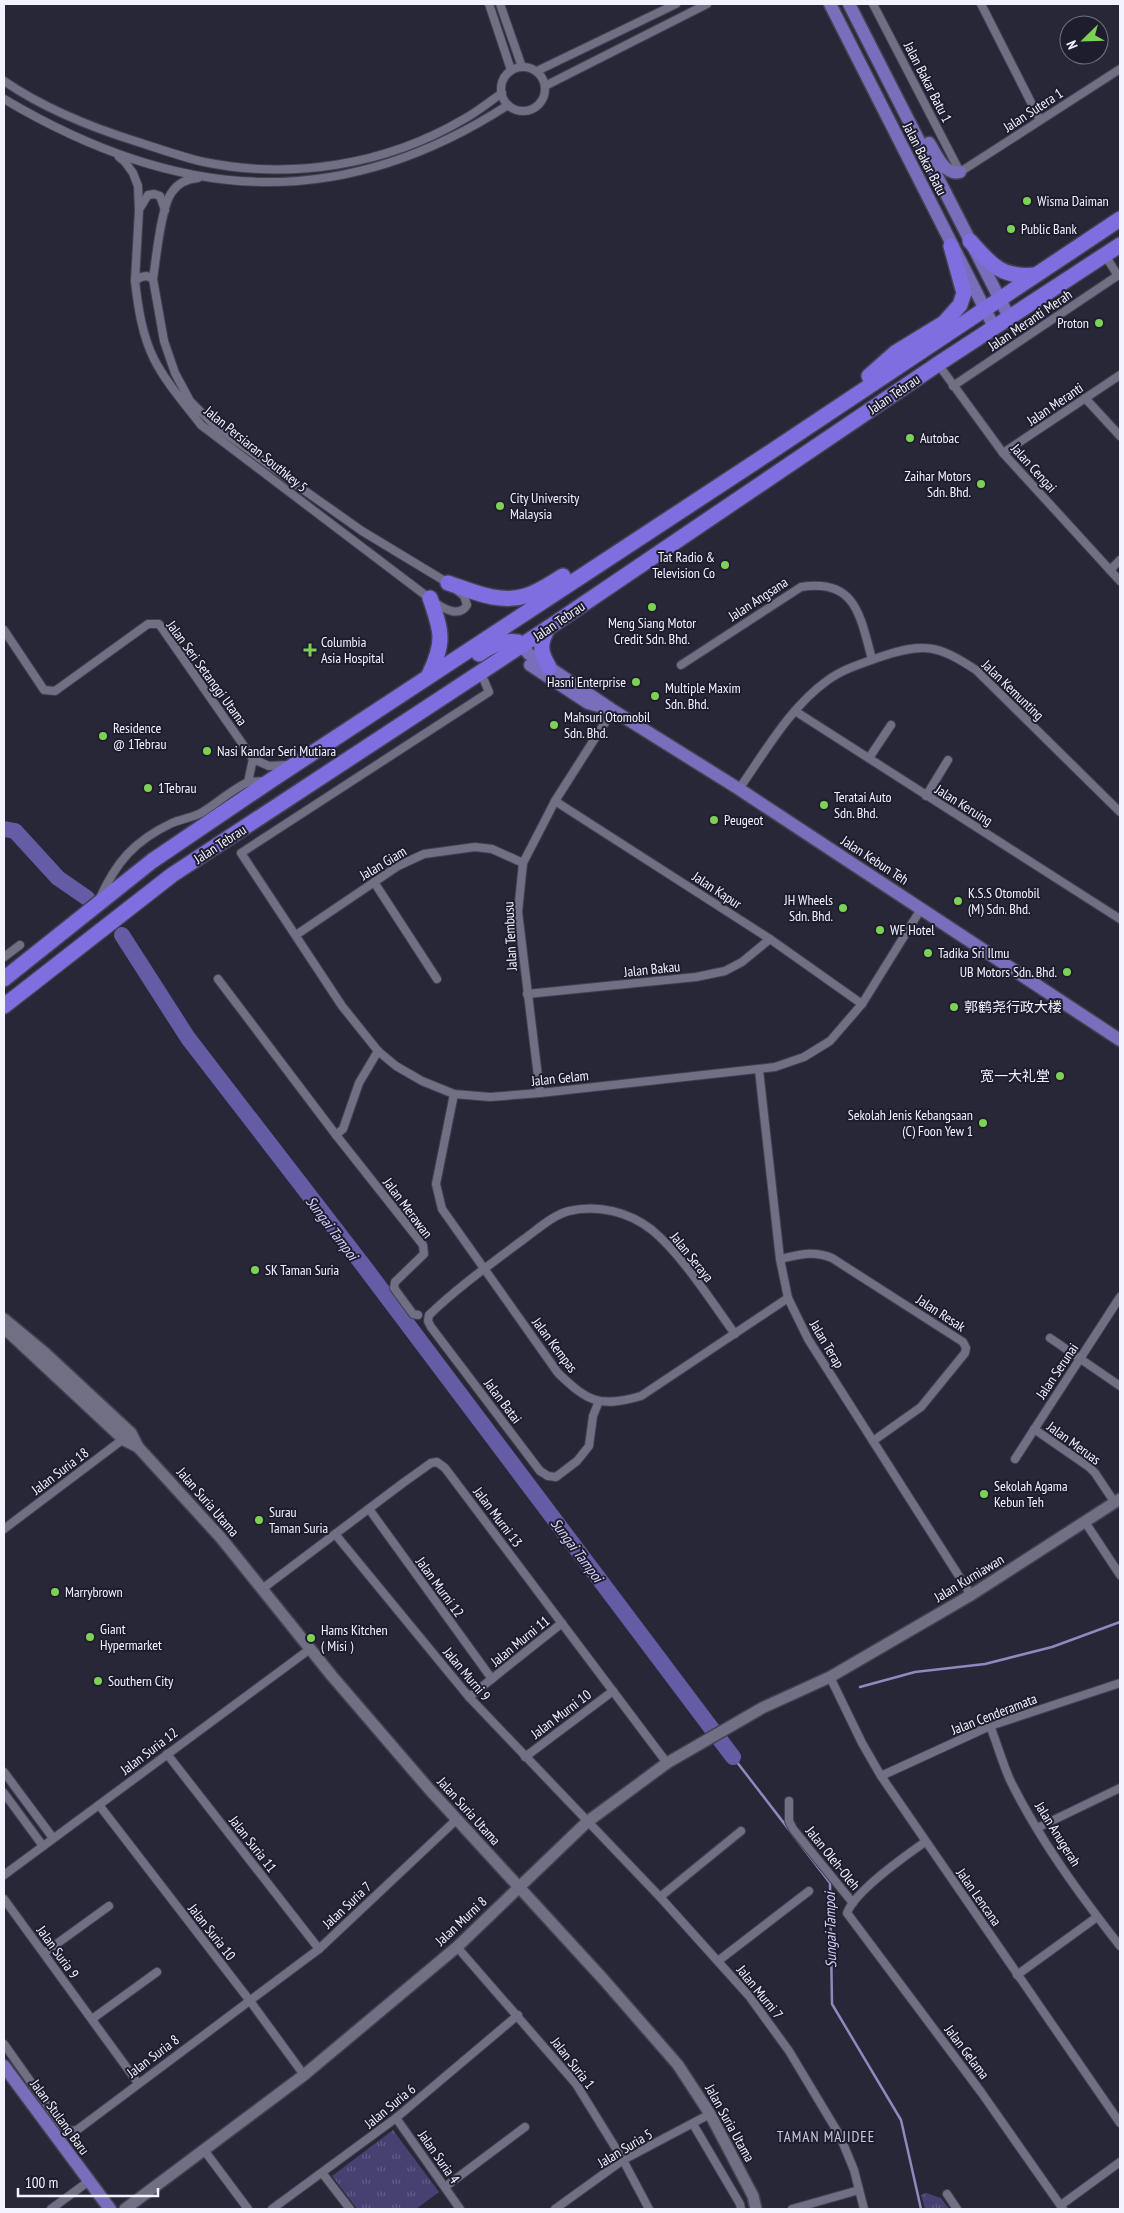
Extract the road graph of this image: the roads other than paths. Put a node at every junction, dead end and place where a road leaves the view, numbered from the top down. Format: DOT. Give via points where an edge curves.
graph roads {
  1 [pos="488,4"];
  2 [pos="500,4"];
  3 [pos="676,4"];
  4 [pos="707,4"];
  5 [pos="830,4"];
  6 [pos="845,4"];
  7 [pos="849,4"];
  8 [pos="873,4"];
  9 [pos="981,4"];
  10 [pos="522,67"];
  11 [pos="1120,69"];
  12 [pos="512,70"];
  13 [pos="537,71"];
  14 [pos="4,81"];
  15 [pos="890,83"];
  16 [pos="545,86"];
  17 [pos="502,94"];
  18 [pos="4,99"];
  19 [pos="508,105"];
  20 [pos="1040,120"];
  21 [pos="915,131"];
  22 [pos="116,154"];
  23 [pos="960,172"];
  24 [pos="204,178"];
  25 [pos="139,210"];
  26 [pos="165,210"];
  27 [pos="1120,219"];
  28 [pos="970,241"];
  29 [pos="1120,245"];
  30 [pos="952,246"];
  31 [pos="1105,255"];
  32 [pos="1036,275"];
  33 [pos="1119,275"];
  34 [pos="153,279"];
  35 [pos="134,281"];
  36 [pos="1000,299"];
  37 [pos="984,309"];
  38 [pos="1009,317"];
  39 [pos="994,327"];
  40 [pos="938,364"];
  41 [pos="1120,375"];
  42 [pos="954,386"];
  43 [pos="1086,398"];
  44 [pos="838,407"];
  45 [pos="1120,436"];
  46 [pos="1003,453"];
  47 [pos="675,515"];
  48 [pos="1120,560"];
  49 [pos="1110,570"];
  50 [pos="1120,581"];
  51 [pos="448,583"];
  52 [pos="430,598"];
  53 [pos="528,610"];
  54 [pos="548,628"];
  55 [pos="4,631"];
  56 [pos="518,649"];
  57 [pos="872,660"];
  58 [pos="681,665"];
  59 [pos="549,667"];
  60 [pos="488,668"];
  61 [pos="428,676"];
  62 [pos="612,710"];
  63 [pos="795,710"];
  64 [pos="370,715"];
  65 [pos="891,725"];
  66 [pos="869,758"];
  67 [pos="252,759"];
  68 [pos="948,760"];
  69 [pos="296,765"];
  70 [pos="270,781"];
  71 [pos="248,782"];
  72 [pos="739,789"];
  73 [pos="926,796"];
  74 [pos="555,801"];
  75 [pos="1120,812"];
  76 [pos="523,862"];
  77 [pos="374,882"];
  78 [pos="98,904"];
  79 [pos="921,909"];
  80 [pos="1120,919"];
  81 [pos="296,935"];
  82 [pos="770,939"];
  83 [pos="20,945"];
  84 [pos="4,957"];
  85 [pos="4,979"];
  86 [pos="218,979"];
  87 [pos="437,979"];
  88 [pos="526,994"];
  89 [pos="862,1004"];
  90 [pos="4,1006"];
  91 [pos="1120,1040"];
  92 [pos="378,1051"];
  93 [pos="759,1070"];
  94 [pos="540,1093"];
  95 [pos="454,1094"];
  96 [pos="336,1135"];
  97 [pos="780,1259"];
  98 [pos="485,1269"];
  99 [pos="1120,1297"];
  100 [pos="788,1298"];
  101 [pos="418,1315"];
  102 [pos="4,1319"];
  103 [pos="4,1328"];
  104 [pos="735,1334"];
  105 [pos="1050,1338"];
  106 [pos="1080,1359"];
  107 [pos="1120,1386"];
  108 [pos="599,1401"];
  109 [pos="1034,1429"];
  110 [pos="128,1436"];
  111 [pos="873,1441"];
  112 [pos="1015,1459"];
  113 [pos="1118,1501"];
  114 [pos="369,1509"];
  115 [pos="1085,1522"];
  116 [pos="4,1529"];
  117 [pos="335,1534"];
  118 [pos="1120,1575"];
  119 [pos="262,1589"];
  120 [pos="971,1595"];
  121 [pos="562,1624"];
  122 [pos="310,1649"];
  123 [pos="492,1679"];
  124 [pos="833,1683"];
  125 [pos="1120,1683"];
  126 [pos="613,1691"];
  127 [pos="469,1697"];
  128 [pos="990,1726"];
  129 [pos="167,1754"];
  130 [pos="525,1757"];
  131 [pos="667,1763"];
  132 [pos="4,1772"];
  133 [pos="881,1776"];
  134 [pos="1119,1790"];
  135 [pos="4,1793"];
  136 [pos="789,1801"];
  137 [pos="99,1804"];
  138 [pos="456,1820"];
  139 [pos="587,1822"];
  140 [pos="1037,1828"];
  141 [pos="741,1831"];
  142 [pos="53,1838"];
  143 [pos="925,1842"];
  144 [pos="43,1846"];
  145 [pos="4,1875"];
  146 [pos="520,1888"];
  147 [pos="809,1891"];
  148 [pos="660,1897"];
  149 [pos="4,1899"];
  150 [pos="853,1903"];
  151 [pos="109,1906"];
  152 [pos="1097,1917"];
  153 [pos="1120,1946"];
  154 [pos="457,1947"];
  155 [pos="318,1949"];
  156 [pos="44,1953"];
  157 [pos="718,1961"];
  158 [pos="156,1972"];
  159 [pos="1017,1975"];
  160 [pos="250,2001"];
  161 [pos="518,2015"];
  162 [pos="92,2020"];
  163 [pos="4,2044"];
  164 [pos="4,2066"];
  165 [pos="304,2076"];
  166 [pos="138,2083"];
  167 [pos="710,2114"];
  168 [pos="396,2118"];
  169 [pos="1120,2123"];
  170 [pos="693,2124"];
  171 [pos="525,2127"];
  172 [pos="204,2150"];
  173 [pos="623,2160"];
  174 [pos="1120,2162"];
  175 [pos="323,2174"];
  176 [pos="89,2181"];
  177 [pos="445,2187"];
  178 [pos="859,2190"];
  179 [pos="947,2194"];
  180 [pos="1062,2207"];
  181 [pos="51,2209"];
  182 [pos="110,2209"];
  183 [pos="125,2209"];
  184 [pos="248,2209"];
  185 [pos="272,2209"];
  186 [pos="350,2209"];
  187 [pos="460,2209"];
  188 [pos="556,2209"];
  189 [pos="649,2209"];
  190 [pos="741,2209"];
  191 [pos="756,2209"];
  192 [pos="792,2209"];
  193 [pos="864,2209"];
  194 [pos="958,2209"];
  1 -- 12 [label="street"];
  2 -- 10 [label="street"];
  3 -- 13 [label="street"];
  4 -- 16 [label="street"];
  5 -- 30 [label="main road, Jalan Bakar Batu"];
  6 -- 15 [label="main road"];
  7 -- 15 [label="main road, Jalan Bakar Batu"];
  8 -- 23 [label="street, Jalan Bakar Batu 1"];
  9 -- 20 [label="street"];
  10 -- 12 [label="street"];
  10 -- 13 [label="street"];
  11 -- 20 [label="street, Jalan Sutera 1"];
  12 -- 17 [label="street" via="503,80"];
  13 -- 16 [label="street"];
  14 -- 17 [label="street" via="60,112 118,136 203,161 275,169 338,165 382,155 425,140"];
  15 -- 21 [label="main road, Jalan Bakar Batu"];
  16 -- 19 [label="street" via="542,101 530,110 522,111"];
  17 -- 19 [label="street"];
  18 -- 22 [label="street" via="47,125"];
  19 -- 24 [label="street" via="447,141 415,155 355,172 276,182"];
  20 -- 23 [label="street, Jalan Sutera 1"];
  21 -- 23 [label="main road" via="926,140 945,168 950,172"];
  21 -- 28 [label="main road, Jalan Bakar Batu"];
  22 -- 24 [label="street"];
  22 -- 25 [label="street, Jalan Persiaran Southkey 5" via="133,173 138,186"];
  24 -- 26 [label="street, Jalan Persiaran Southkey 5" via="182,181 171,193"];
  25 -- 26 [label="street" via="148,195 154,194 160,196"];
  25 -- 35 [label="street, Jalan Persiaran Southkey 5"];
  26 -- 34 [label="street, Jalan Persiaran Southkey 5"];
  27 -- 32 [label="highway, Jalan Tebrau"];
  28 -- 32 [label="highway" via="1001,271 1016,276"];
  28 -- 36 [label="main road, Jalan Bakar Batu"];
  29 -- 31 [label="highway, Jalan Tebrau"];
  30 -- 37 [label="main road, Jalan Bakar Batu"];
  30 -- 44 [label="highway" via="964,293 960,305 944,323 890,358"];
  31 -- 33 [label="street"];
  31 -- 38 [label="highway, Jalan Tebrau"];
  32 -- 36 [label="highway, Jalan Tebrau"];
  33 -- 42 [label="street, Jalan Meranti Merah"];
  34 -- 35 [label="street" via="141,276"];
  34 -- 51 [label="street, Jalan Persiaran Southkey 5" via="164,341 175,373 190,401 214,425 301,488 362,531"];
  35 -- 52 [label="street, Jalan Persiaran Southkey 5" via="142,323 154,359 201,424"];
  36 -- 37 [label="highway, Jalan Tebrau"];
  36 -- 38 [label="main road, Jalan Bakar Batu"];
  37 -- 39 [label="main road, Jalan Bakar Batu"];
  37 -- 44 [label="highway, Jalan Tebrau"];
  38 -- 39 [label="highway, Jalan Tebrau"];
  39 -- 40 [label="highway, Jalan Tebrau"];
  40 -- 42 [label="street, Jalan Cengai"];
  40 -- 54 [label="highway, Jalan Tebrau"];
  41 -- 43 [label="street, Jalan Meranti"];
  42 -- 46 [label="street, Jalan Cengai"];
  43 -- 45 [label="street"];
  43 -- 46 [label="street, Jalan Meranti"];
  44 -- 47 [label="highway, Jalan Tebrau"];
  46 -- 49 [label="street, Jalan Cengai"];
  47 -- 51 [label="highway" via="525,596 487,596"];
  47 -- 53 [label="highway, Jalan Tebrau"];
  48 -- 49 [label="street"];
  49 -- 50 [label="street, Jalan Cengai"];
  51 -- 52 [label="street, Jalan Persiaran Southkey 5" via="464,596 465,609 450,611"];
  52 -- 61 [label="highway" via="440,633 439,655"];
  53 -- 56 [label="highway" via="521,620"];
  53 -- 61 [label="highway, Jalan Tebrau"];
  54 -- 56 [label="highway, Jalan Tebrau"];
  54 -- 59 [label="highway" via="541,652"];
  55 -- 67 [label="street, Jalan Seri Setanggi Utama" via="44,690 50,692 148,624 159,624"];
  56 -- 59 [label="main road, Jalan Kebun Teh"];
  56 -- 60 [label="highway, Jalan Tebrau"];
  56 -- 62 [label="main road, Jalan Kebun Teh" via="588,703"];
  56 -- 64 [label="highway" via="492,645 397,707"];
  57 -- 58 [label="street, Jalan Angsana" via="862,622 848,598 842,591 816,584 801,587 779,600"];
  57 -- 63 [label="street, Jalan Kemunting" via="828,680"];
  57 -- 75 [label="street, Jalan Kemunting" via="912,648 926,647 951,654 976,670"];
  59 -- 62 [label="main road, Jalan Kebun Teh"];
  60 -- 81 [label="street, Jalan Gelam" via="489,692 241,853"];
  60 -- 90 [label="highway, Jalan Tebrau" via="172,875"];
  61 -- 64 [label="highway, Jalan Tebrau"];
  62 -- 72 [label="main road, Jalan Kebun Teh"];
  62 -- 74 [label="street, Jalan Tembusu"];
  63 -- 66 [label="street, Jalan Keruing"];
  63 -- 72 [label="street, Jalan Kemunting"];
  64 -- 69 [label="highway, Jalan Tebrau"];
  65 -- 66 [label="street"];
  66 -- 73 [label="street, Jalan Keruing"];
  67 -- 69 [label="street" via="269,766"];
  67 -- 71 [label="street"];
  68 -- 73 [label="street"];
  69 -- 70 [label="highway, Jalan Tebrau"];
  70 -- 71 [label="street"];
  70 -- 78 [label="highway, Jalan Tebrau" via="152,861"];
  71 -- 78 [label="street" via="202,812 174,822 134,846 106,883"];
  72 -- 79 [label="main road, Jalan Kebun Teh"];
  73 -- 80 [label="street, Jalan Keruing"];
  74 -- 76 [label="street, Jalan Tembusu"];
  74 -- 82 [label="street, Jalan Kapur"];
  76 -- 77 [label="street, Jalan Giam" via="492,849 459,848 424,854"];
  76 -- 88 [label="street, Jalan Tembusu" via="518,912"];
  77 -- 81 [label="street, Jalan Giam"];
  77 -- 87 [label="street"];
  78 -- 85 [label="highway, Jalan Tebrau"];
  79 -- 89 [label="street, Jalan Gelam"];
  79 -- 91 [label="main road, Jalan Kebun Teh"];
  81 -- 92 [label="street, Jalan Gelam" via="342,1006"];
  82 -- 88 [label="street, Jalan Bakau" via="742,962 725,971 696,977"];
  82 -- 89 [label="street, Jalan Kapur"];
  83 -- 84 [label="street"];
  86 -- 96 [label="street, Jalan Merawan"];
  88 -- 94 [label="street, Jalan Tembusu"];
  89 -- 93 [label="street, Jalan Gelam" via="830,1041 804,1057"];
  92 -- 95 [label="street, Jalan Gelam" via="422,1081"];
  92 -- 96 [label="street" via="359,1083 343,1128"];
  93 -- 94 [label="street, Jalan Gelam"];
  93 -- 97 [label="street, Jalan Terap"];
  94 -- 95 [label="street, Jalan Gelam" via="490,1097"];
  95 -- 98 [label="street, Jalan Kempas" via="436,1184 442,1209"];
  96 -- 101 [label="street, Jalan Merawan" via="423,1245 424,1254 395,1282 394,1288 413,1314"];
  97 -- 100 [label="street, Jalan Terap"];
  97 -- 111 [label="street, Jalan Resak" via="806,1253 820,1253 832,1258 963,1342 965,1354 921,1407"];
  98 -- 104 [label="street, Jalan Seraya" via="552,1219 568,1211 593,1208 620,1212 650,1229 668,1246"];
  98 -- 108 [label="street, Jalan Kempas" via="558,1373 590,1400"];
  98 -- 108 [label="street, Jalan Batai" via="435,1309 428,1321 540,1471 556,1477 577,1461 589,1446 592,1416"];
  99 -- 106 [label="street, Jalan Serunai"];
  100 -- 104 [label="street, Jalan Kempas"];
  100 -- 111 [label="street, Jalan Terap" via="808,1339"];
  102 -- 110 [label="main road, Jalan Suria Utama" via="45,1353"];
  103 -- 110 [label="main road, Jalan Suria Utama"];
  104 -- 108 [label="street, Jalan Kempas" via="641,1396 618,1403"];
  105 -- 106 [label="street"];
  106 -- 107 [label="street"];
  106 -- 109 [label="street, Jalan Serunai"];
  109 -- 112 [label="street, Jalan Serunai"];
  109 -- 113 [label="street, Jalan Meruas" via="1096,1473"];
  110 -- 116 [label="street, Jalan Suria 18"];
  110 -- 119 [label="main road, Jalan Suria Utama"];
  111 -- 120 [label="street, Jalan Terap"];
  113 -- 115 [label="main road, Jalan Kurniawan"];
  114 -- 117 [label="street, Jalan Murni 13"];
  114 -- 121 [label="street, Jalan Murni 13" via="425,1467 437,1462 445,1468"];
  114 -- 123 [label="street, Jalan Murni 12"];
  115 -- 118 [label="street"];
  115 -- 120 [label="main road, Jalan Kurniawan"];
  117 -- 119 [label="street, Jalan Murni 13"];
  117 -- 127 [label="street, Jalan Murni 9"];
  119 -- 122 [label="main road, Jalan Suria Utama"];
  120 -- 124 [label="main road, Jalan Kurniawan"];
  121 -- 123 [label="street, Jalan Murni 11"];
  121 -- 126 [label="street, Jalan Murni 13"];
  122 -- 129 [label="street, Jalan Suria 12"];
  122 -- 138 [label="main road, Jalan Suria Utama"];
  123 -- 127 [label="street, Jalan Murni 11"];
  124 -- 131 [label="main road, Jalan Murni 8" via="781,1698"];
  124 -- 133 [label="street, Jalan Lencana"];
  125 -- 128 [label="street, Jalan Cenderamata"];
  126 -- 130 [label="street, Jalan Murni 10"];
  126 -- 131 [label="street, Jalan Murni 13"];
  127 -- 130 [label="street, Jalan Murni 9"];
  128 -- 133 [label="street, Jalan Cenderamata"];
  128 -- 140 [label="street, Jalan Anugerah" via="1010,1779"];
  129 -- 137 [label="street, Jalan Suria 12"];
  129 -- 155 [label="street, Jalan Suria 11"];
  130 -- 139 [label="street, Jalan Murni 9"];
  131 -- 139 [label="main road, Jalan Murni 8"];
  132 -- 142 [label="street"];
  133 -- 143 [label="street, Jalan Lencana"];
  134 -- 140 [label="street"];
  135 -- 144 [label="street"];
  136 -- 150 [label="street, Jalan Oleh-Oleh" via="789,1821 793,1829"];
  137 -- 142 [label="street, Jalan Suria 12"];
  137 -- 160 [label="street, Jalan Suria 10"];
  138 -- 146 [label="main road, Jalan Suria Utama"];
  138 -- 155 [label="street, Jalan Suria 7"];
  139 -- 146 [label="main road, Jalan Murni 8"];
  139 -- 148 [label="street, Jalan Murni 7"];
  140 -- 152 [label="street, Jalan Anugerah"];
  141 -- 148 [label="street"];
  142 -- 144 [label="street, Jalan Suria 12"];
  143 -- 150 [label="street" via="885,1870"];
  143 -- 159 [label="street, Jalan Lencana"];
  144 -- 145 [label="street, Jalan Suria 12"];
  146 -- 154 [label="main road, Jalan Murni 8"];
  146 -- 167 [label="main road, Jalan Suria Utama" via="653,2035 678,2065"];
  147 -- 157 [label="street"];
  148 -- 157 [label="street, Jalan Murni 7"];
  149 -- 156 [label="street, Jalan Suria 9"];
  150 -- 180 [label="street, Jalan Gelama" via="847,1913 982,2092"];
  151 -- 156 [label="street"];
  152 -- 153 [label="street, Jalan Anugerah"];
  152 -- 159 [label="street"];
  154 -- 161 [label="street, Jalan Suria 1"];
  154 -- 165 [label="main road, Jalan Murni 8"];
  155 -- 160 [label="street, Jalan Suria 7"];
  156 -- 162 [label="street, Jalan Suria 9"];
  157 -- 178 [label="street, Jalan Murni 7" via="749,1996 789,2051 840,2136"];
  158 -- 162 [label="street"];
  159 -- 169 [label="street, Jalan Lencana"];
  160 -- 165 [label="street, Jalan Suria 10"];
  160 -- 166 [label="street, Jalan Suria 8"];
  161 -- 168 [label="street, Jalan Suria 6"];
  161 -- 173 [label="street, Jalan Suria 1" via="576,2084"];
  162 -- 166 [label="street, Jalan Suria 9"];
  163 -- 166 [label="street, Jalan Suria 8" via="62,2126 72,2131"];
  164 -- 176 [label="main road, Jalan Stulang Baru"];
  165 -- 172 [label="main road, Jalan Murni 8"];
  167 -- 170 [label="street, Jalan Suria 5"];
  167 -- 191 [label="main road, Jalan Suria Utama" via="753,2196"];
  168 -- 175 [label="street, Jalan Suria 6"];
  168 -- 177 [label="street, Jalan Suria 4"];
  170 -- 173 [label="street, Jalan Suria 5"];
  170 -- 190 [label="street"];
  171 -- 177 [label="street"];
  172 -- 183 [label="main road, Jalan Murni 8"];
  172 -- 184 [label="street"];
  173 -- 188 [label="street, Jalan Suria 5"];
  173 -- 189 [label="street, Jalan Suria 1"];
  174 -- 180 [label="street"];
  175 -- 185 [label="street, Jalan Suria 6"];
  175 -- 186 [label="street"];
  176 -- 181 [label="street"];
  176 -- 182 [label="main road, Jalan Stulang Baru"];
  177 -- 187 [label="street, Jalan Suria 4"];
  178 -- 192 [label="street"];
  178 -- 193 [label="street, Jalan Murni 7"];
  179 -- 194 [label="street"];
}
